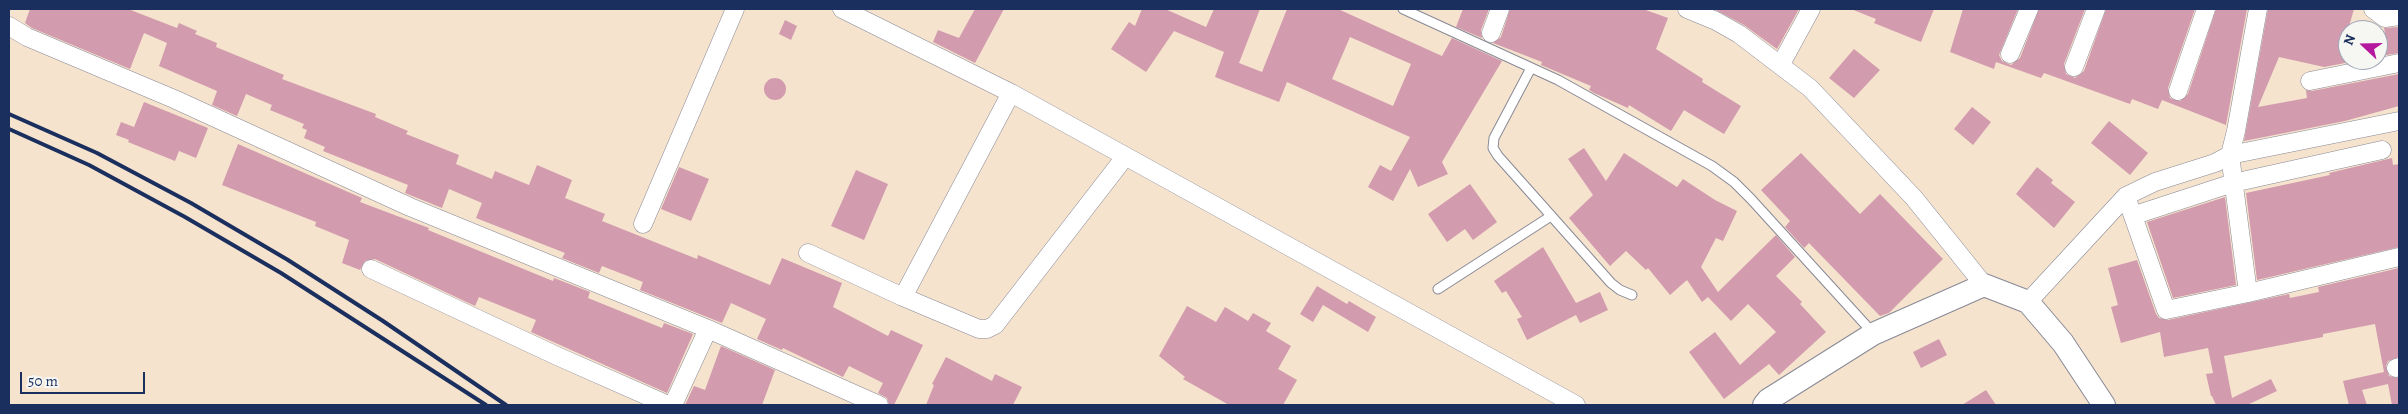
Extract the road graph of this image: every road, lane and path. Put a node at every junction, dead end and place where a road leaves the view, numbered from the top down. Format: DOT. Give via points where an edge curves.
graph roads {
  1 [pos="735,9"];
  2 [pos="842,9"];
  3 [pos="1403,9"];
  4 [pos="1500,9"];
  5 [pos="1687,9"];
  6 [pos="1811,9"];
  7 [pos="2029,9"];
  8 [pos="2096,9"];
  9 [pos="2206,9"];
  10 [pos="2258,9"];
  11 [pos="2373,9"];
  12 [pos="2399,16"];
  13 [pos="9,26"];
  14 [pos="1491,33"];
  15 [pos="2010,54"];
  16 [pos="2399,63"];
  17 [pos="1781,64"];
  18 [pos="2074,67"];
  19 [pos="1531,68"];
  20 [pos="2310,81"];
  21 [pos="2178,91"];
  22 [pos="1011,93"];
  23 [pos="2399,120"];
  24 [pos="2382,150"];
  25 [pos="2230,156"];
  26 [pos="1125,157"];
  27 [pos="2233,183"];
  28 [pos="2126,196"];
  29 [pos="1550,216"];
  30 [pos="2135,216"];
  31 [pos="643,224"];
  32 [pos="808,253"];
  33 [pos="2399,257"];
  34 [pos="370,269"];
  35 [pos="1984,286"];
  36 [pos="1438,289"];
  37 [pos="2248,293"];
  38 [pos="1632,295"];
  39 [pos="903,297"];
  40 [pos="2028,302"];
  41 [pos="708,328"];
  42 [pos="1873,334"];
  43 [pos="668,405"];
  44 [pos="673,405"];
  45 [pos="879,405"];
  46 [pos="1576,405"];
  47 [pos="1764,405"];
  48 [pos="2104,405"];
  1 -- 31 [label="street"];
  2 -- 22 [label="street"];
  3 -- 19 [label="lane"];
  4 -- 14 [label="street"];
  5 -- 17 [label="street" via="1739,34"];
  6 -- 17 [label="street"];
  7 -- 15 [label="street"];
  8 -- 18 [label="street"];
  9 -- 21 [label="street"];
  10 -- 25 [label="street"];
  11 -- 12 [label="street" via="2386,18"];
  13 -- 41 [label="street" via="27,38 174,99 410,207"];
  16 -- 20 [label="street"];
  17 -- 35 [label="street" via="1810,88 1914,198"];
  19 -- 29 [label="lane" via="1494,138 1493,148"];
  19 -- 42 [label="lane" via="1703,161 1734,182"];
  22 -- 26 [label="street"];
  22 -- 39 [label="street"];
  23 -- 25 [label="street"];
  24 -- 27 [label="street"];
  25 -- 27 [label="street"];
  25 -- 28 [label="street" via="2155,182"];
  26 -- 39 [label="street" via="995,325 979,329"];
  26 -- 46 [label="street"];
  27 -- 30 [label="street"];
  27 -- 37 [label="street"];
  28 -- 30 [label="street"];
  28 -- 40 [label="street"];
  29 -- 36 [label="lane"];
  29 -- 38 [label="lane" via="1611,283"];
  30 -- 37 [label="street" via="2166,310"];
  32 -- 39 [label="street"];
  33 -- 37 [label="street"];
  34 -- 43 [label="street"];
  35 -- 40 [label="street"];
  35 -- 42 [label="street"];
  40 -- 48 [label="street" via="2063,343"];
  41 -- 44 [label="street"];
  41 -- 45 [label="street"];
  42 -- 47 [label="street"];
}
